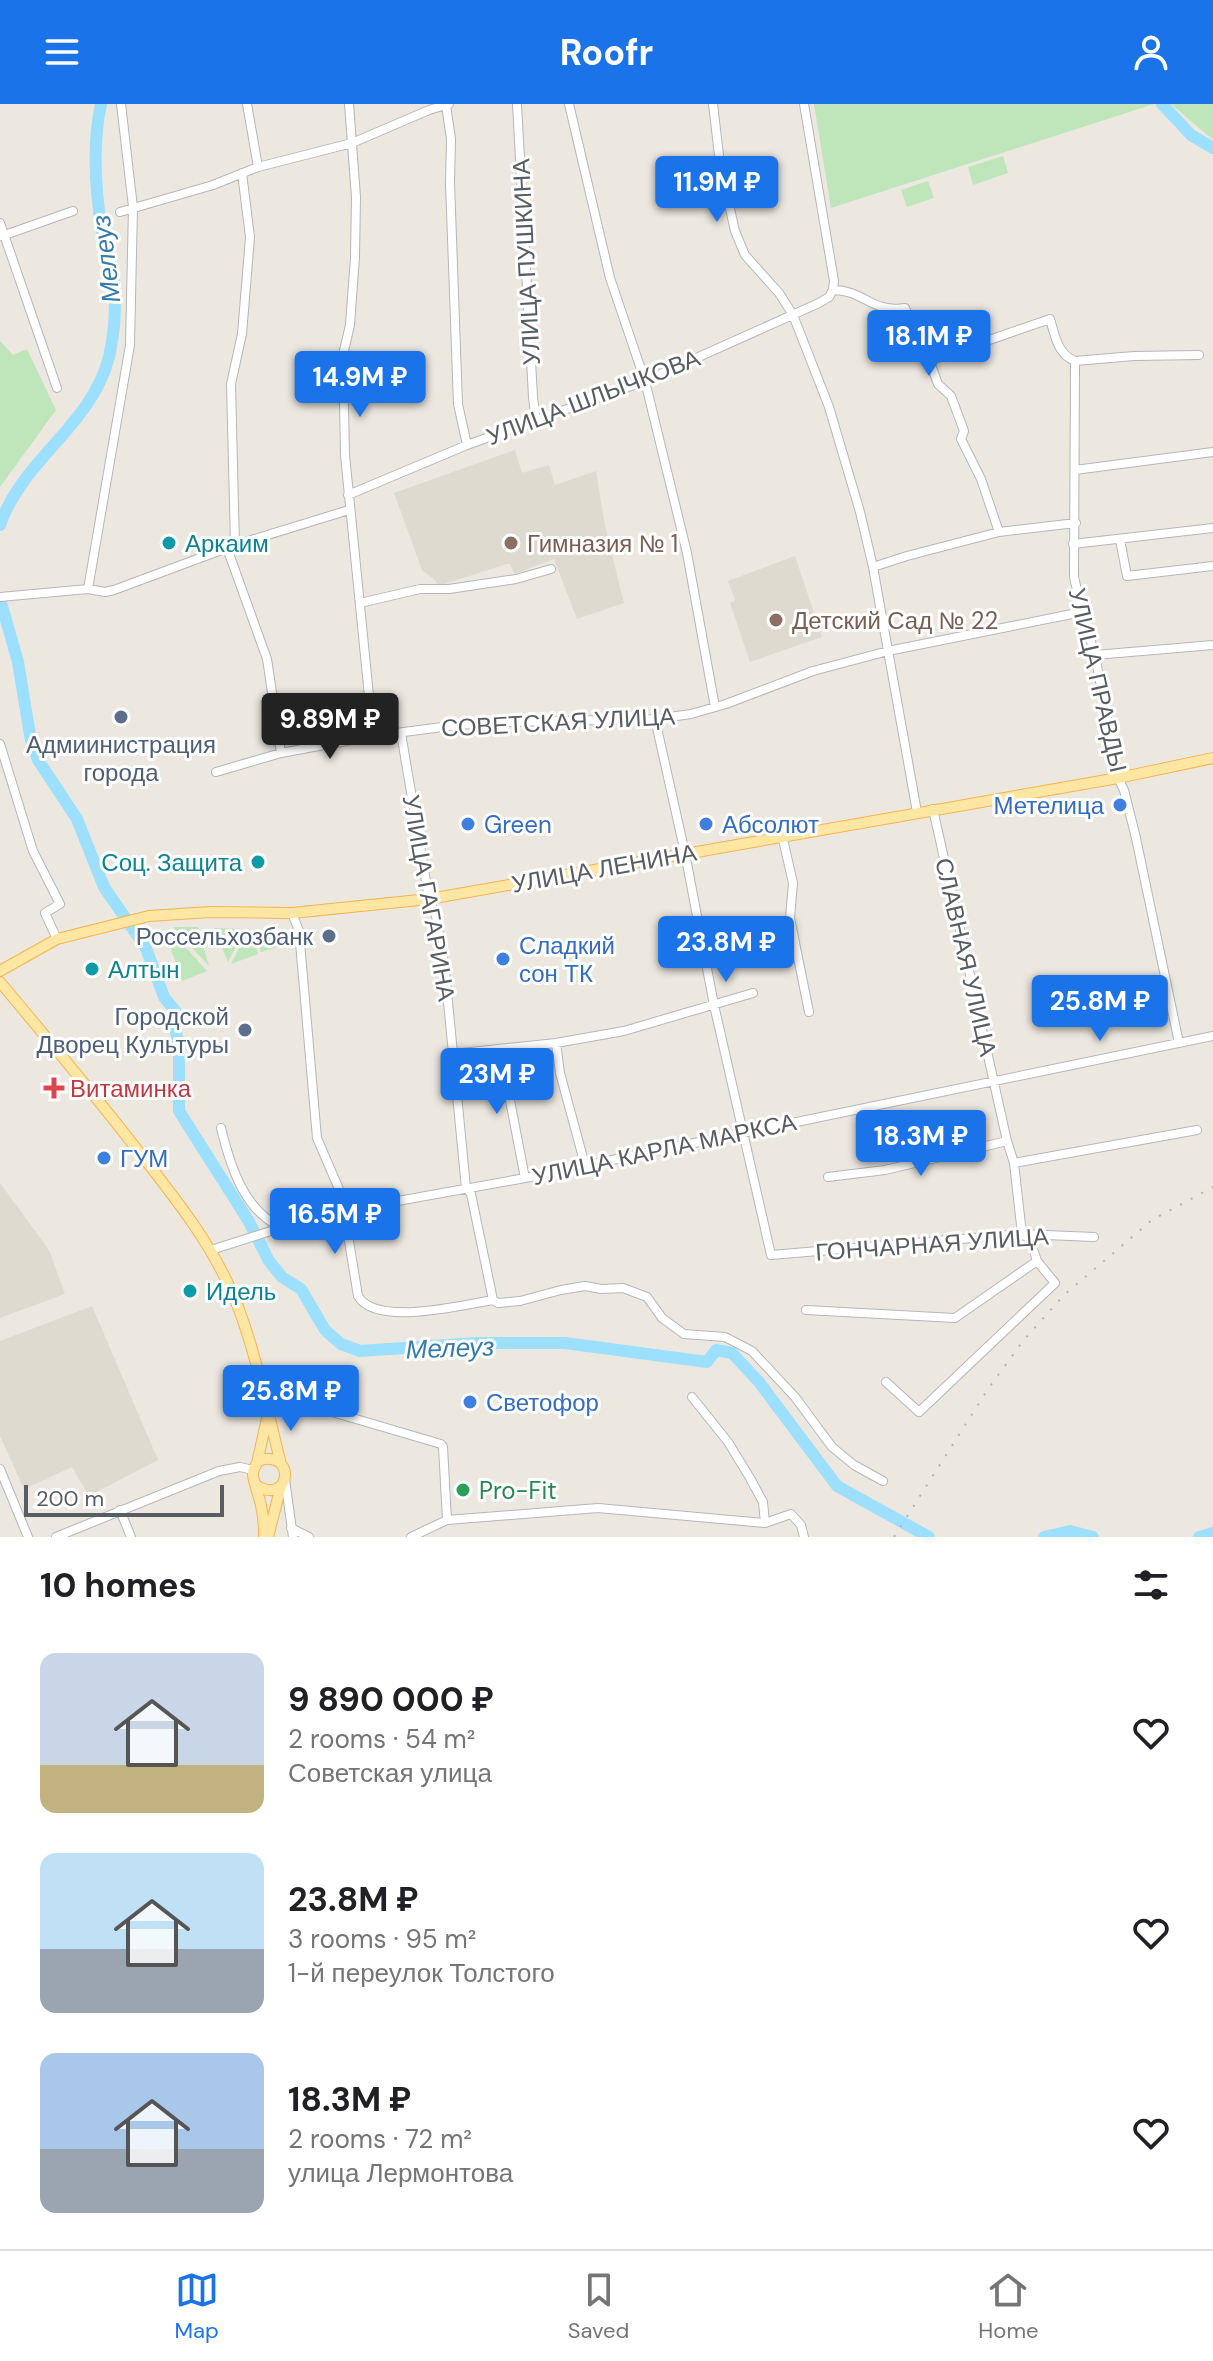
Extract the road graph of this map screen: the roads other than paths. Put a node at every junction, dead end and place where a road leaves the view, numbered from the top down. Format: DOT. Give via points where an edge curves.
graph roads {
  1 [pos="121,104"];
  2 [pos="247,104"];
  3 [pos="349,104"];
  4 [pos="447,104"];
  5 [pos="517,104"];
  6 [pos="569,104"];
  7 [pos="713,104"];
  8 [pos="804,104"];
  9 [pos="429,107"];
  10 [pos="352,143"];
  11 [pos="258,167"];
  12 [pos="242,173"];
  13 [pos="133,207"];
  14 [pos="73,211"];
  15 [pos="120,212"];
  16 [pos="0,223"];
  17 [pos="2,236"];
  18 [pos="833,290"];
  19 [pos="793,315"];
  20 [pos="1199,355"];
  21 [pos="1075,361"];
  22 [pos="930,362"];
  23 [pos="645,381"];
  24 [pos="57,388"];
  25 [pos="536,421"];
  26 [pos="467,445"];
  27 [pos="1213,452"];
  28 [pos="1075,470"];
  29 [pos="348,495"];
  30 [pos="349,510"];
  31 [pos="1076,523"];
  32 [pos="1213,528"];
  33 [pos="999,532"];
  34 [pos="1120,540"];
  35 [pos="1073,544"];
  36 [pos="231,547"];
  37 [pos="1213,566"];
  38 [pos="873,567"];
  39 [pos="551,569"];
  40 [pos="88,589"];
  41 [pos="0,597"];
  42 [pos="360,603"];
  43 [pos="1082,612"];
  44 [pos="1213,645"];
  45 [pos="888,651"];
  46 [pos="1095,655"];
  47 [pos="715,707"];
  48 [pos="655,719"];
  49 [pos="401,733"];
  50 [pos="373,736"];
  51 [pos="0,744"];
  52 [pos="281,753"];
  53 [pos="1213,758"];
  54 [pos="216,772"];
  55 [pos="1118,778"];
  56 [pos="933,809"];
  57 [pos="917,812"];
  58 [pos="782,835"];
  59 [pos="685,853"];
  60 [pos="429,899"];
  61 [pos="292,913"];
  62 [pos="57,939"];
  63 [pos="0,971"];
  64 [pos="0,982"];
  65 [pos="753,993"];
  66 [pos="714,1005"];
  67 [pos="809,1012"];
  68 [pos="1213,1036"];
  69 [pos="556,1043"];
  70 [pos="1179,1043"];
  71 [pos="500,1049"];
  72 [pos="452,1054"];
  73 [pos="994,1082"];
  74 [pos="221,1128"];
  75 [pos="1197,1130"];
  76 [pos="744,1133"];
  77 [pos="1007,1141"];
  78 [pos="1014,1163"];
  79 [pos="585,1165"];
  80 [pos="828,1177"];
  81 [pos="525,1178"];
  82 [pos="466,1188"];
  83 [pos="346,1211"];
  84 [pos="278,1228"];
  85 [pos="1022,1234"];
  86 [pos="1094,1237"];
  87 [pos="211,1250"];
  88 [pos="1037,1261"];
  89 [pos="493,1300"];
  90 [pos="806,1310"];
  91 [pos="886,1382"];
  92 [pos="264,1392"];
  93 [pos="692,1397"];
  94 [pos="268,1412"];
  95 [pos="281,1464"];
  96 [pos="255,1466"];
  97 [pos="0,1469"];
  98 [pos="883,1481"];
  99 [pos="283,1482"];
  100 [pos="256,1485"];
  101 [pos="120,1510"];
  102 [pos="447,1520"];
  103 [pos="765,1523"];
  104 [pos="292,1533"];
  105 [pos="28,1537"];
  106 [pos="56,1537"];
  107 [pos="131,1537"];
  108 [pos="266,1537"];
  109 [pos="309,1537"];
  110 [pos="411,1537"];
  111 [pos="804,1537"];
  1 -- 13 [label="street"];
  2 -- 11 [label="street"];
  3 -- 10 [label="street"];
  4 -- 9 [label="street"];
  4 -- 26 [label="street" via="458,404"];
  5 -- 25 [label="street, УЛИЦА ПУШКИНА"];
  6 -- 23 [label="street" via="610,278"];
  7 -- 19 [label="street" via="735,231 745,255"];
  8 -- 18 [label="street"];
  9 -- 10 [label="street"];
  10 -- 11 [label="street"];
  10 -- 29 [label="street" via="355,257 343,355"];
  11 -- 12 [label="street"];
  12 -- 13 [label="street"];
  12 -- 36 [label="street" via="250,237 242,334 231,384"];
  13 -- 15 [label="street"];
  13 -- 40 [label="street" via="130,345"];
  14 -- 17 [label="street"];
  16 -- 17 [label="street"];
  17 -- 24 [label="street"];
  18 -- 19 [label="street, УЛИЦА ШЛЫЧКОВА" via="825,300"];
  18 -- 22 [label="street" via="853,292 882,308 905,308 924,360"];
  19 -- 23 [label="street, УЛИЦА ШЛЫЧКОВА"];
  19 -- 38 [label="street" via="829,407"];
  20 -- 21 [label="street"];
  21 -- 22 [label="street" via="1060,350 1050,319"];
  21 -- 28 [label="street, УЛИЦА ПРАВДЫ"];
  22 -- 33 [label="street" via="938,384 951,396 964,431 961,439"];
  23 -- 25 [label="street, УЛИЦА ШЛЫЧКОВА"];
  23 -- 47 [label="street" via="687,553"];
  25 -- 26 [label="street, УЛИЦА ШЛЫЧКОВА"];
  26 -- 29 [label="street, УЛИЦА ШЛЫЧКОВА"];
  27 -- 28 [label="street"];
  28 -- 31 [label="street, УЛИЦА ПРАВДЫ"];
  29 -- 30 [label="street"];
  30 -- 36 [label="street"];
  30 -- 42 [label="street"];
  31 -- 33 [label="street"];
  31 -- 35 [label="street, УЛИЦА ПРАВДЫ"];
  32 -- 34 [label="street"];
  33 -- 38 [label="street"];
  34 -- 35 [label="street"];
  34 -- 37 [label="street" via="1127,576"];
  35 -- 43 [label="street, УЛИЦА ПРАВДЫ"];
  36 -- 40 [label="street" via="114,590"];
  36 -- 52 [label="street" via="267,659"];
  38 -- 45 [label="street"];
  39 -- 42 [label="street"];
  40 -- 41 [label="street"];
  42 -- 50 [label="street"];
  43 -- 45 [label="street, СОВЕТСКАЯ УЛИЦА"];
  43 -- 46 [label="street, УЛИЦА ПРАВДЫ"];
  44 -- 46 [label="street"];
  45 -- 47 [label="street, СОВЕТСКАЯ УЛИЦА" via="813,671"];
  45 -- 57 [label="street"];
  46 -- 55 [label="street, УЛИЦА ПРАВДЫ"];
  47 -- 48 [label="street, СОВЕТСКАЯ УЛИЦА"];
  48 -- 49 [label="street, СОВЕТСКАЯ УЛИЦА" via="503,722"];
  48 -- 59 [label="street"];
  49 -- 50 [label="street, СОВЕТСКАЯ УЛИЦА"];
  49 -- 60 [label="street, УЛИЦА ГАГАРИНА"];
  50 -- 52 [label="street, СОВЕТСКАЯ УЛИЦА"];
  51 -- 62 [label="street" via="33,851 60,904 45,913"];
  52 -- 54 [label="street, СОВЕТСКАЯ УЛИЦА"];
  53 -- 55 [label="main road, УЛИЦА ЛЕНИНА"];
  55 -- 56 [label="main road, УЛИЦА ЛЕНИНА"];
  55 -- 70 [label="street, УЛИЦА ПРАВДЫ" via="1136,838"];
  56 -- 57 [label="main road, УЛИЦА ЛЕНИНА"];
  56 -- 73 [label="street, СЛАВНАЯ УЛИЦА"];
  57 -- 58 [label="main road, УЛИЦА ЛЕНИНА"];
  58 -- 59 [label="main road, УЛИЦА ЛЕНИНА"];
  58 -- 67 [label="street" via="793,883 790,918"];
  59 -- 60 [label="main road, УЛИЦА ЛЕНИНА"];
  59 -- 66 [label="street"];
  60 -- 61 [label="main road, УЛИЦА ЛЕНИНА"];
  60 -- 72 [label="street, УЛИЦА ГАГАРИНА" via="441,943"];
  61 -- 62 [label="main road, УЛИЦА ЛЕНИНА" via="149,916"];
  61 -- 83 [label="street" via="299,931 317,1138"];
  62 -- 63 [label="main road, УЛИЦА ЛЕНИНА"];
  64 -- 87 [label="main road" via="128,1138"];
  65 -- 66 [label="street"];
  66 -- 69 [label="street" via="624,1031"];
  66 -- 76 [label="street"];
  68 -- 70 [label="street, УЛИЦА КАРЛА МАРКСА"];
  69 -- 71 [label="street"];
  69 -- 79 [label="street"];
  70 -- 73 [label="street, УЛИЦА КАРЛА МАРКСА"];
  71 -- 72 [label="street"];
  71 -- 81 [label="street"];
  72 -- 82 [label="street, УЛИЦА ГАГАРИНА"];
  73 -- 76 [label="street, УЛИЦА КАРЛА МАРКСА"];
  73 -- 77 [label="street, СЛАВНАЯ УЛИЦА"];
  74 -- 84 [label="street" via="245,1193"];
  75 -- 78 [label="street"];
  76 -- 79 [label="street, УЛИЦА КАРЛА МАРКСА"];
  76 -- 85 [label="street, ГОНЧАРНАЯ УЛИЦА" via="771,1255"];
  77 -- 78 [label="street, СЛАВНАЯ УЛИЦА"];
  77 -- 80 [label="street" via="885,1170"];
  78 -- 85 [label="street, СЛАВНАЯ УЛИЦА"];
  79 -- 81 [label="street, УЛИЦА КАРЛА МАРКСА"];
  81 -- 82 [label="street, УЛИЦА КАРЛА МАРКСА"];
  82 -- 83 [label="street, УЛИЦА КАРЛА МАРКСА"];
  82 -- 89 [label="street, УЛИЦА ГАГАРИНА"];
  83 -- 84 [label="street, УЛИЦА КАРЛА МАРКСА"];
  83 -- 89 [label="street" via="358,1296 367,1306 402,1314"];
  84 -- 87 [label="street, УЛИЦА КАРЛА МАРКСА"];
  85 -- 86 [label="street, ГОНЧАРНАЯ УЛИЦА"];
  85 -- 88 [label="street, СЛАВНАЯ УЛИЦА" via="1030,1239"];
  87 -- 92 [label="main road" via="235,1300"];
  88 -- 90 [label="street" via="955,1318"];
  88 -- 91 [label="street, СЛАВНАЯ УЛИЦА" via="1055,1283 919,1412"];
  89 -- 98 [label="street" via="520,1301 585,1286 623,1288 647,1297 662,1318 684,1334 725,1337 752,1351 832,1447"];
  92 -- 94 [label="main road"];
  92 -- 102 [label="street" via="437,1442 443,1447"];
  93 -- 103 [label="street" via="750,1478 763,1502"];
  94 -- 95 [label="main road"];
  94 -- 96 [label="main road"];
  95 -- 96 [label="main road" via="265,1459"];
  95 -- 99 [label="main road"];
  96 -- 100 [label="main road"];
  96 -- 101 [label="street" via="219,1471"];
  97 -- 105 [label="street"];
  99 -- 100 [label="main road" via="274,1491"];
  99 -- 104 [label="street"];
  99 -- 108 [label="main road"];
  100 -- 108 [label="main road"];
  101 -- 106 [label="street"];
  101 -- 107 [label="street"];
  102 -- 103 [label="street" via="598,1508"];
  102 -- 110 [label="street"];
  103 -- 111 [label="street" via="791,1514"];
  104 -- 109 [label="street"];
}
